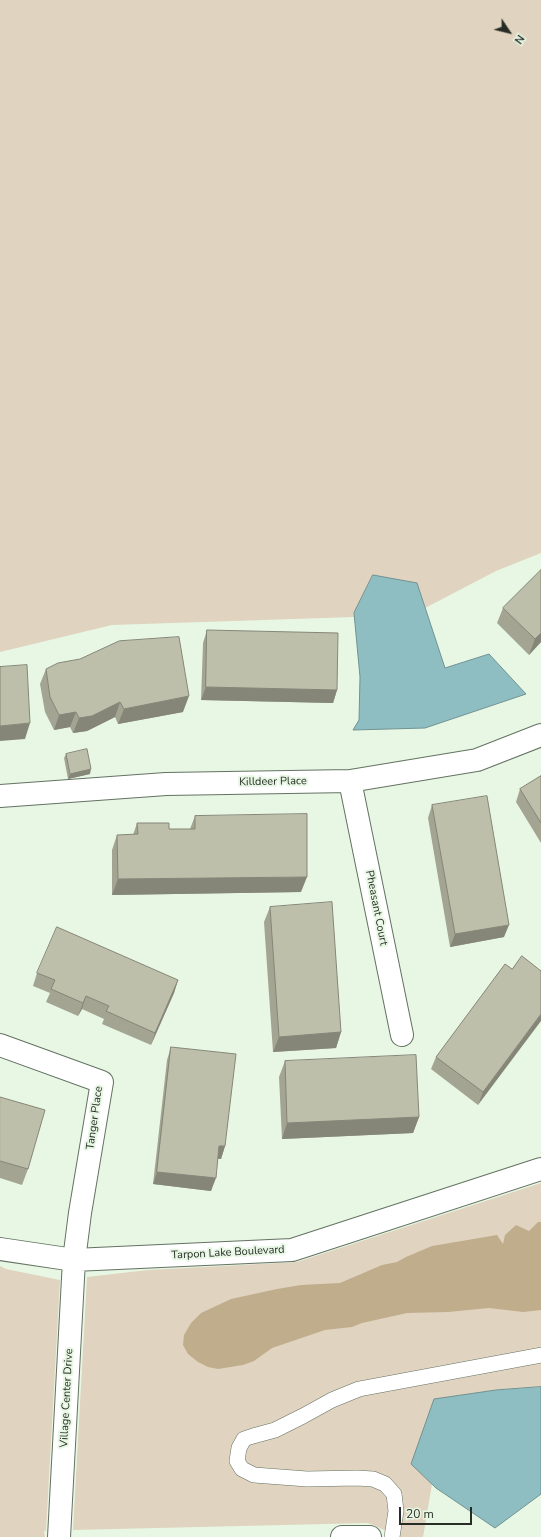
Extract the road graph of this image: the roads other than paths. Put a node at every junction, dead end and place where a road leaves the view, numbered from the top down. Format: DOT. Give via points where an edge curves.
graph roads {
  1 [pos="541,735"];
  2 [pos="350,781"];
  3 [pos="0,796"];
  4 [pos="402,1035"];
  5 [pos="0,1045"];
  6 [pos="541,1169"];
  7 [pos="0,1249"];
  8 [pos="74,1260"];
  9 [pos="541,1355"];
  10 [pos="59,1537"];
  11 [pos="342,1537"];
  12 [pos="370,1537"];
  13 [pos="392,1537"];
  1 -- 2 [label="street, Killdeer Place" via="477,760"];
  2 -- 3 [label="street, Killdeer Place" via="166,784"];
  2 -- 4 [label="street, Pheasant Court"];
  5 -- 8 [label="street, Tanger Place" via="102,1082"];
  6 -- 8 [label="street, Tarpon Lake Boulevard" via="292,1250"];
  7 -- 8 [label="street, Tarpon Lake Boulevard"];
  8 -- 10 [label="street, Village Center Drive"];
  9 -- 13 [label="lane" via="359,1389 275,1430 244,1439 239,1448 237,1461 242,1469 254,1475 307,1479 374,1479 385,1484 394,1494 396,1511"];
  11 -- 12 [label="street"];
}
